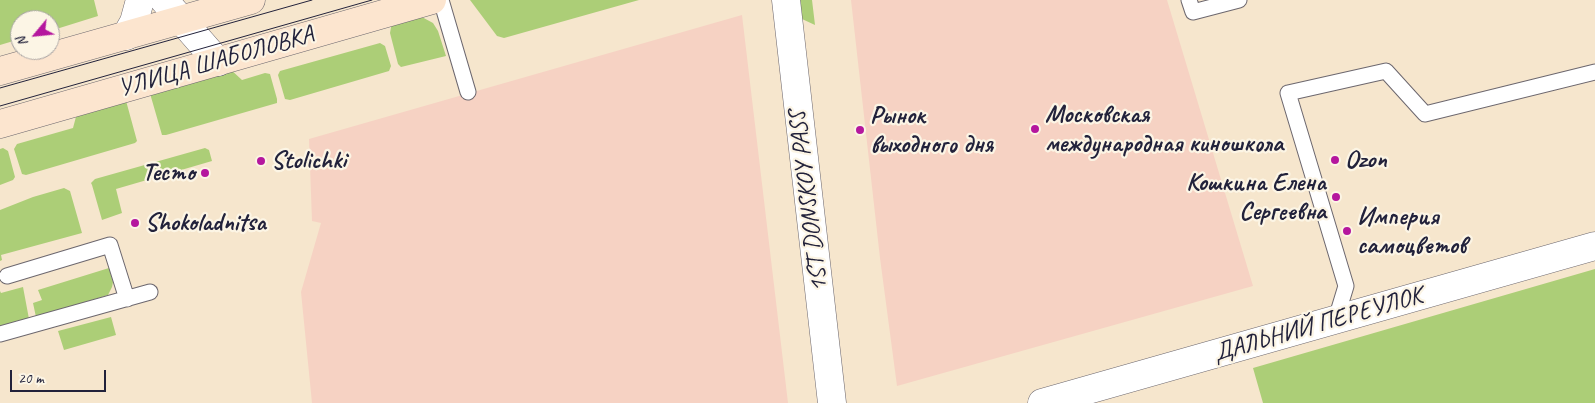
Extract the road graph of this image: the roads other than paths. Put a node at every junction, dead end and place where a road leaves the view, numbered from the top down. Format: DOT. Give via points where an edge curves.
graph roads {
  1 [pos="140,0"];
  2 [pos="251,0"];
  3 [pos="432,0"];
  4 [pos="441,0"];
  5 [pos="786,0"];
  6 [pos="1189,0"];
  7 [pos="1239,0"];
  8 [pos="173,10"];
  9 [pos="126,36"];
  10 [pos="218,62"];
  11 [pos="0,71"];
  12 [pos="1595,72"];
  13 [pos="468,92"];
  14 [pos="0,124"];
  15 [pos="1595,246"];
  16 [pos="7,276"];
  17 [pos="150,292"];
  18 [pos="127,299"];
  19 [pos="1336,319"];
  20 [pos="0,334"];
  21 [pos="832,403"];
  22 [pos="1042,403"];
  1 -- 9 [label="street"];
  2 -- 8 [label="main road, УЛИЦА ШАБОЛОВКА"];
  3 -- 10 [label="main road, УЛИЦА ШАБОЛОВКА"];
  4 -- 13 [label="lane"];
  5 -- 21 [label="street, 1ST DONSKOY PASS"];
  6 -- 7 [label="lane" via="1193,12"];
  8 -- 9 [label="main road, УЛИЦА ШАБОЛОВКА"];
  8 -- 10 [label="street"];
  9 -- 11 [label="main road, УЛИЦА ШАБОЛОВКА"];
  10 -- 14 [label="main road, УЛИЦА ШАБОЛОВКА"];
  12 -- 19 [label="lane" via="1425,114 1386,70 1288,93 1346,286"];
  15 -- 19 [label="street, ДАЛЬНИЙ ПЕРЕУЛОК"];
  16 -- 18 [label="lane" via="110,245"];
  17 -- 18 [label="lane"];
  18 -- 20 [label="lane"];
  19 -- 22 [label="street, ДАЛЬНИЙ ПЕРЕУЛОК"];
}
